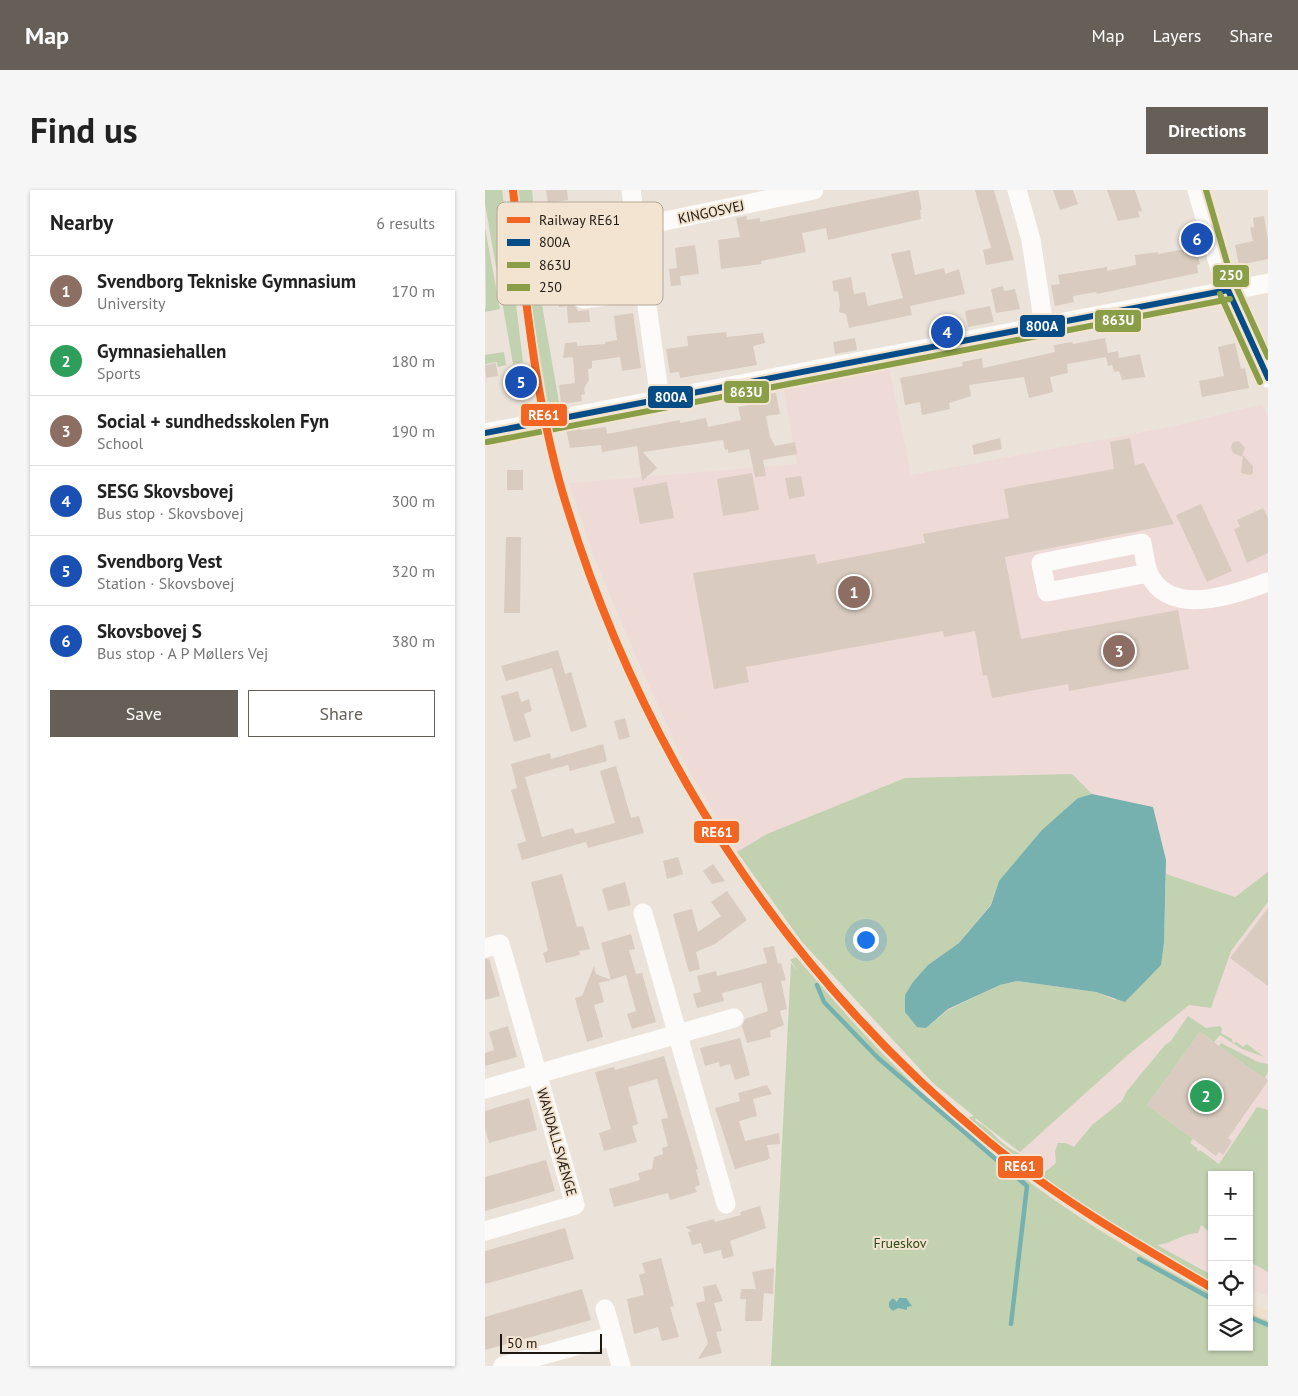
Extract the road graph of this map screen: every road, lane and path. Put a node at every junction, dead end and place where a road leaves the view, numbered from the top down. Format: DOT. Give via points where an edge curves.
graph roads {
  1 [pos="814,190"];
  2 [pos="1017,190"];
  3 [pos="1197,190"];
  4 [pos="663,221"];
  5 [pos="1268,283"];
  6 [pos="1228,290"];
  7 [pos="647,305"];
  8 [pos="1044,326"];
  9 [pos="1268,378"];
  10 [pos="660,400"];
  11 [pos="485,433"];
  12 [pos="1149,574"];
  13 [pos="1268,582"];
  14 [pos="643,913"];
  15 [pos="485,948"];
  16 [pos="734,1018"];
  17 [pos="678,1034"];
  18 [pos="538,1075"];
  19 [pos="485,1089"];
  20 [pos="726,1204"];
  21 [pos="485,1231"];
  22 [pos="605,1309"];
  23 [pos="612,1336"];
  24 [pos="503,1366"];
  25 [pos="621,1366"];
  1 -- 4 [label="street, KINGOSVEJ"];
  2 -- 8 [label="street" via="1031,240"];
  3 -- 6 [label="street"];
  5 -- 6 [label="street"];
  6 -- 8 [label="street"];
  6 -- 9 [label="street"];
  7 -- 10 [label="street"];
  8 -- 10 [label="street"];
  10 -- 11 [label="street"];
  12 -- 12 [label="street" via="1047,592 1041,563 1143,543"];
  12 -- 13 [label="street" via="1165,594 1190,600 1215,598"];
  14 -- 17 [label="street"];
  15 -- 18 [label="street, WANDALLSVÆNGE" via="500,944"];
  16 -- 17 [label="street, WANDALLSVÆNGE"];
  17 -- 18 [label="street, WANDALLSVÆNGE"];
  17 -- 20 [label="street"];
  18 -- 19 [label="street, WANDALLSVÆNGE"];
  18 -- 21 [label="street, WANDALLSVÆNGE" via="575,1205"];
  22 -- 23 [label="street"];
  23 -- 24 [label="street"];
  23 -- 25 [label="street"];
}
